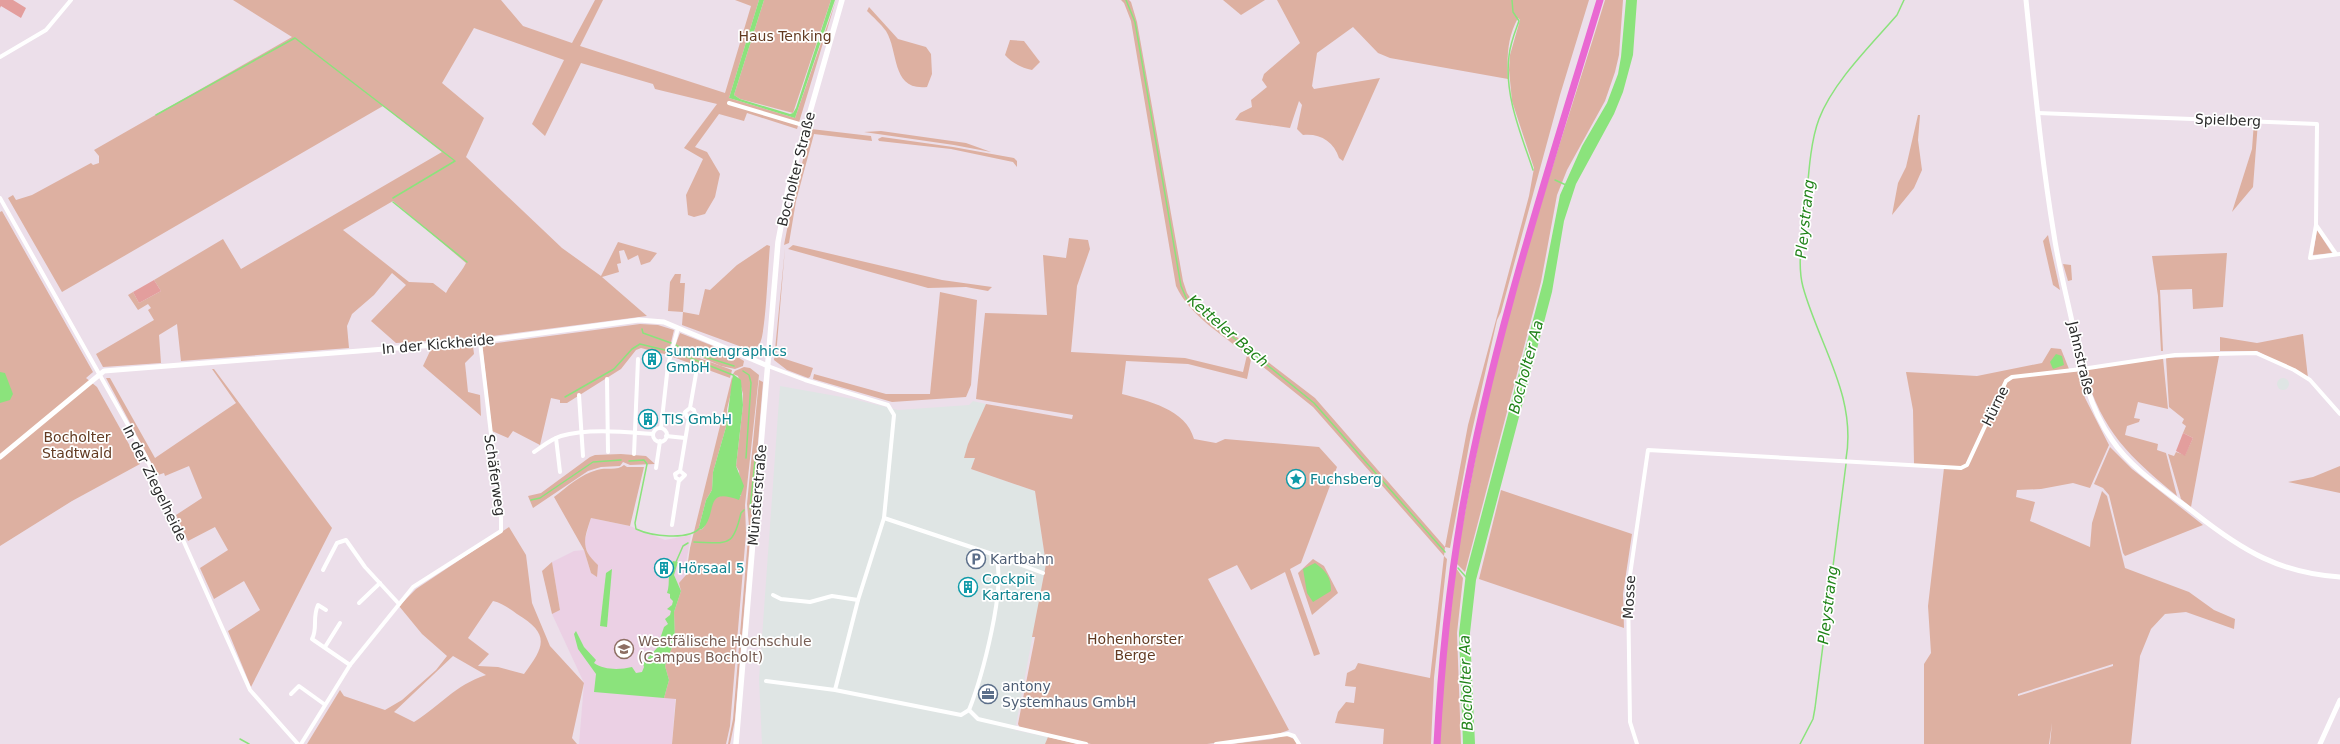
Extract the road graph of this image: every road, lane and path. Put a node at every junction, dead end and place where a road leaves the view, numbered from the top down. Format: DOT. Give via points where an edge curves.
graph roads {
  1 [pos="71,0"];
  2 [pos="842,0"];
  3 [pos="1596,0"];
  4 [pos="1600,0"];
  5 [pos="2026,0"];
  6 [pos="0,57"];
  7 [pos="729,104"];
  8 [pos="2038,113"];
  9 [pos="806,126"];
  10 [pos="0,198"];
  11 [pos="2316,225"];
  12 [pos="2338,254"];
  13 [pos="678,328"];
  14 [pos="480,342"];
  15 [pos="638,360"];
  16 [pos="768,366"];
  17 [pos="697,368"];
  18 [pos="2082,369"];
  19 [pos="99,374"];
  20 [pos="607,379"];
  21 [pos="579,395"];
  22 [pos="2340,414"];
  23 [pos="661,428"];
  24 [pos="608,432"];
  25 [pos="635,433"];
  26 [pos="582,434"];
  27 [pos="653,434"];
  28 [pos="666,436"];
  29 [pos="556,438"];
  30 [pos="685,438"];
  31 [pos="660,441"];
  32 [pos="1648,450"];
  33 [pos="534,452"];
  34 [pos="608,452"];
  35 [pos="634,454"];
  36 [pos="583,456"];
  37 [pos="0,457"];
  38 [pos="656,468"];
  39 [pos="560,472"];
  40 [pos="884,518"];
  41 [pos="672,525"];
  42 [pos="994,555"];
  43 [pos="323,570"];
  44 [pos="1043,572"];
  45 [pos="2340,576"];
  46 [pos="380,583"];
  47 [pos="773,595"];
  48 [pos="858,600"];
  49 [pos="359,603"];
  50 [pos="398,604"];
  51 [pos="326,610"];
  52 [pos="340,623"];
  53 [pos="325,647"];
  54 [pos="350,665"];
  55 [pos="766,680"];
  56 [pos="835,690"];
  57 [pos="291,694"];
  58 [pos="2339,703"];
  59 [pos="324,704"];
  60 [pos="969,710"];
  61 [pos="304,738"];
  62 [pos="299,744"];
  63 [pos="736,744"];
  64 [pos="1086,744"];
  65 [pos="1216,744"];
  66 [pos="1299,744"];
  67 [pos="1433,744"];
  68 [pos="1437,744"];
  69 [pos="1637,744"];
  70 [pos="2320,744"];
  1 -- 6 [label="street" via="46,30"];
  2 -- 9 [label="main road, Bocholter Straße"];
  3 -- 67 [label="highway" via="1509,294 1475,428 1459,511 1446,603"];
  4 -- 68 [label="highway" via="1518,275 1479,428 1462,512 1449,602 1441,671"];
  5 -- 8 [label="street, Jahnstraße"];
  7 -- 9 [label="street"];
  8 -- 11 [label="street, Spielberg" via="2317,124"];
  8 -- 18 [label="street, Jahnstraße" via="2054,236"];
  9 -- 16 [label="main road, Bocholter Straße" via="788,189 779,236"];
  10 -- 19 [label="street, In der Ziegelheide"];
  11 -- 12 [label="street, Spielberg"];
  11 -- 12 [label="street, Spielberg" via="2310,258"];
  13 -- 14 [label="street, In der Kickheide" via="662,322 639,320"];
  13 -- 16 [label="street, In der Kickheide"];
  13 -- 23 [label="street" via="668,365"];
  14 -- 19 [label="street, In der Kickheide" via="104,371"];
  14 -- 50 [label="street, Schäferweg" via="501,531 413,587"];
  15 -- 25 [label="street"];
  16 -- 40 [label="street" via="805,380 885,403 892,409 894,415"];
  16 -- 63 [label="main road, Münsterstraße"];
  17 -- 30 [label="street" via="690,408 695,414 689,417"];
  18 -- 22 [label="street, Hürne" via="2175,355 2256,352 2310,380"];
  18 -- 32 [label="street, Hürne" via="2012,376 2006,381 1967,465 1961,468"];
  18 -- 45 [label="street, Jahnstraße" via="2092,406 2102,425 2125,456 2150,478 2222,534 2253,554 2282,567"];
  19 -- 37 [label="street"];
  19 -- 62 [label="street, In der Ziegelheide" via="146,457 250,690"];
  20 -- 24 [label="street"];
  21 -- 26 [label="street"];
  23 -- 27 [label="street" via="656,429"];
  23 -- 28 [label="street" via="666,432"];
  24 -- 25 [label="street"];
  24 -- 26 [label="street"];
  24 -- 34 [label="street"];
  25 -- 27 [label="street"];
  25 -- 35 [label="street"];
  26 -- 29 [label="street"];
  26 -- 36 [label="street"];
  27 -- 31 [label="street" via="655,439"];
  28 -- 30 [label="street"];
  28 -- 31 [label="street"];
  29 -- 33 [label="street"];
  29 -- 39 [label="street"];
  30 -- 41 [label="street" via="680,471 684,473 684,477 679,480"];
  31 -- 38 [label="street"];
  32 -- 69 [label="street, Mosse" via="1628,589 1630,722"];
  40 -- 42 [label="street"];
  40 -- 48 [label="street"];
  42 -- 44 [label="street"];
  42 -- 60 [label="street" via="998,563 994,611 984,664"];
  43 -- 46 [label="street" via="337,543 346,540"];
  46 -- 49 [label="street"];
  46 -- 50 [label="street"];
  47 -- 48 [label="street" via="781,599 810,602 832,596"];
  48 -- 56 [label="street"];
  50 -- 54 [label="street, Schäferweg"];
  51 -- 53 [label="street" via="318,605 312,639"];
  52 -- 53 [label="street"];
  53 -- 54 [label="street"];
  54 -- 59 [label="street, Schäferweg"];
  55 -- 56 [label="street"];
  56 -- 60 [label="street" via="956,714"];
  57 -- 59 [label="street" via="299,686"];
  58 -- 70 [label="street"];
  59 -- 61 [label="street, Schäferweg"];
  60 -- 64 [label="street" via="978,719"];
  61 -- 62 [label="street, In der Ziegelheide"];
  65 -- 66 [label="street" via="1288,734 1294,736"];
}
